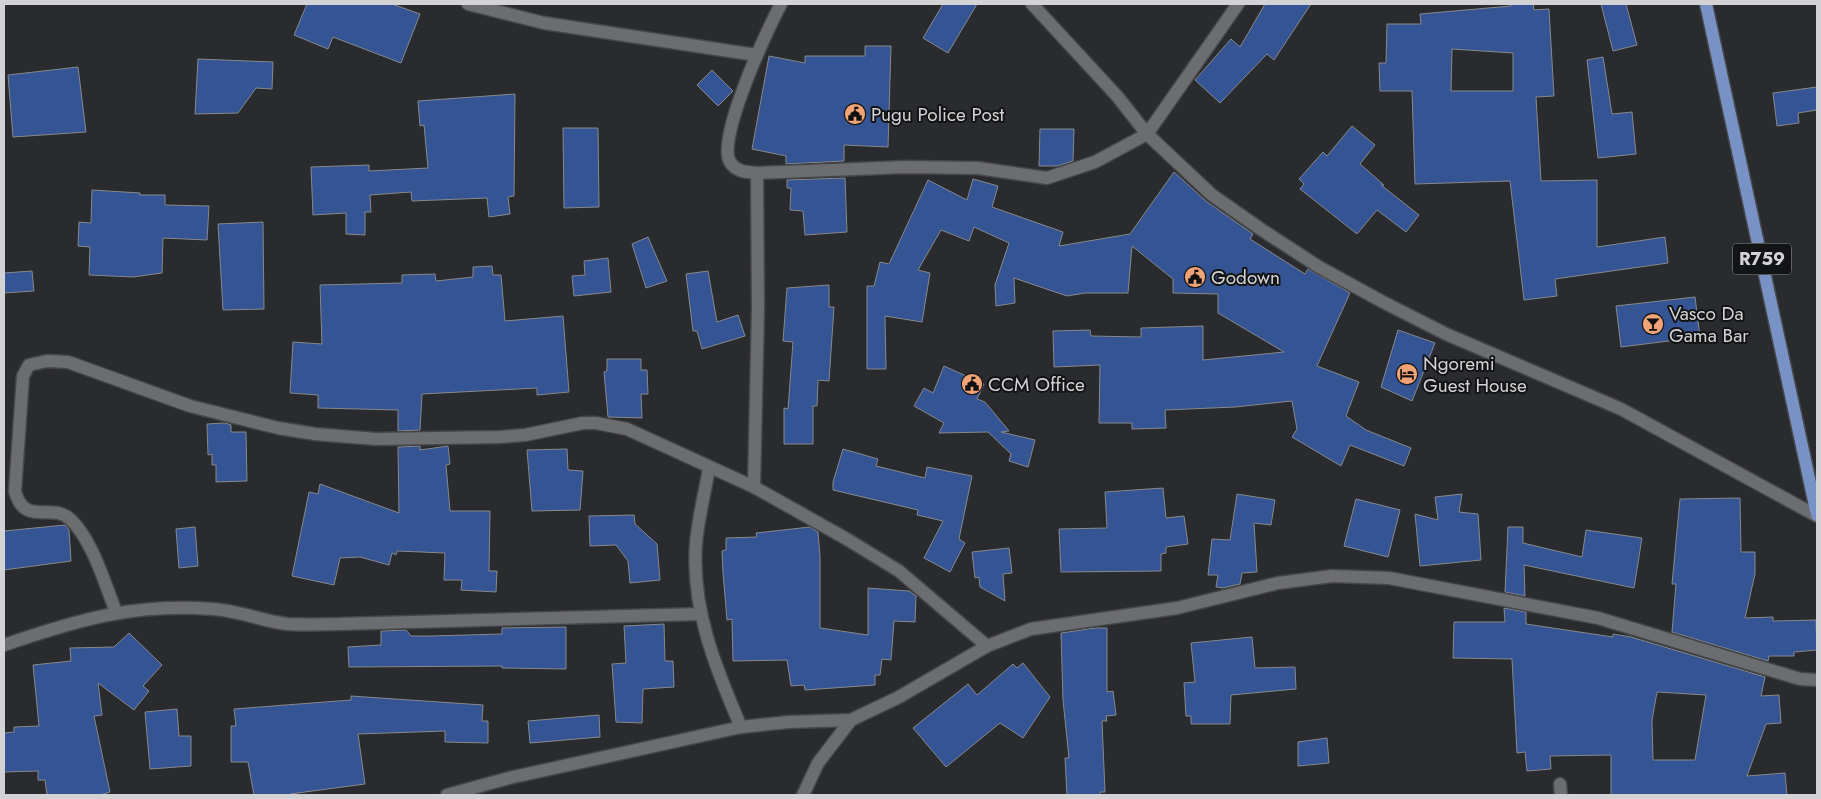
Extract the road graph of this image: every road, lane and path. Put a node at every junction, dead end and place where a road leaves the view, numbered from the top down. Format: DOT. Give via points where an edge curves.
graph roads {
  1 [pos="468,4"];
  2 [pos="781,4"];
  3 [pos="1032,4"];
  4 [pos="1238,4"];
  5 [pos="1706,4"];
  6 [pos="756,56"];
  7 [pos="1147,134"];
  8 [pos="756,173"];
  9 [pos="709,468"];
  10 [pos="754,487"];
  11 [pos="1817,515"];
  12 [pos="116,612"];
  13 [pos="702,614"];
  14 [pos="4,644"];
  15 [pos="987,646"];
  16 [pos="1817,680"];
  17 [pos="851,720"];
  18 [pos="741,727"];
  19 [pos="448,795"];
  20 [pos="803,795"];
  1 -- 6 [label="street" via="544,23"];
  2 -- 6 [label="street"];
  3 -- 7 [label="street" via="1111,89"];
  4 -- 7 [label="street"];
  5 -- 11 [label="main road, R759"];
  6 -- 8 [label="street" via="729,133 727,148 729,161 738,171"];
  7 -- 8 [label="street" via="1095,162 1047,178 978,168 906,167"];
  7 -- 11 [label="street" via="1212,195 1318,267 1446,334 1621,409"];
  8 -- 10 [label="street" via="758,308"];
  9 -- 10 [label="street"];
  9 -- 12 [label="street" via="627,429 596,423 499,437 376,439 315,434 190,406 68,362 47,361 29,365 23,376 15,491 18,503 24,510 58,514 70,519 96,562"];
  9 -- 13 [label="street" via="696,544 696,588"];
  10 -- 15 [label="street" via="899,571"];
  12 -- 13 [label="street" via="178,607 215,609 287,624"];
  12 -- 14 [label="street"];
  13 -- 18 [label="street" via="718,674"];
  15 -- 16 [label="street" via="1031,629 1177,608 1278,583 1332,576 1390,578 1598,618 1800,679"];
  15 -- 17 [label="street" via="899,697"];
  17 -- 18 [label="street"];
  17 -- 20 [label="street" via="818,763"];
  18 -- 19 [label="street" via="508,778"];
}
